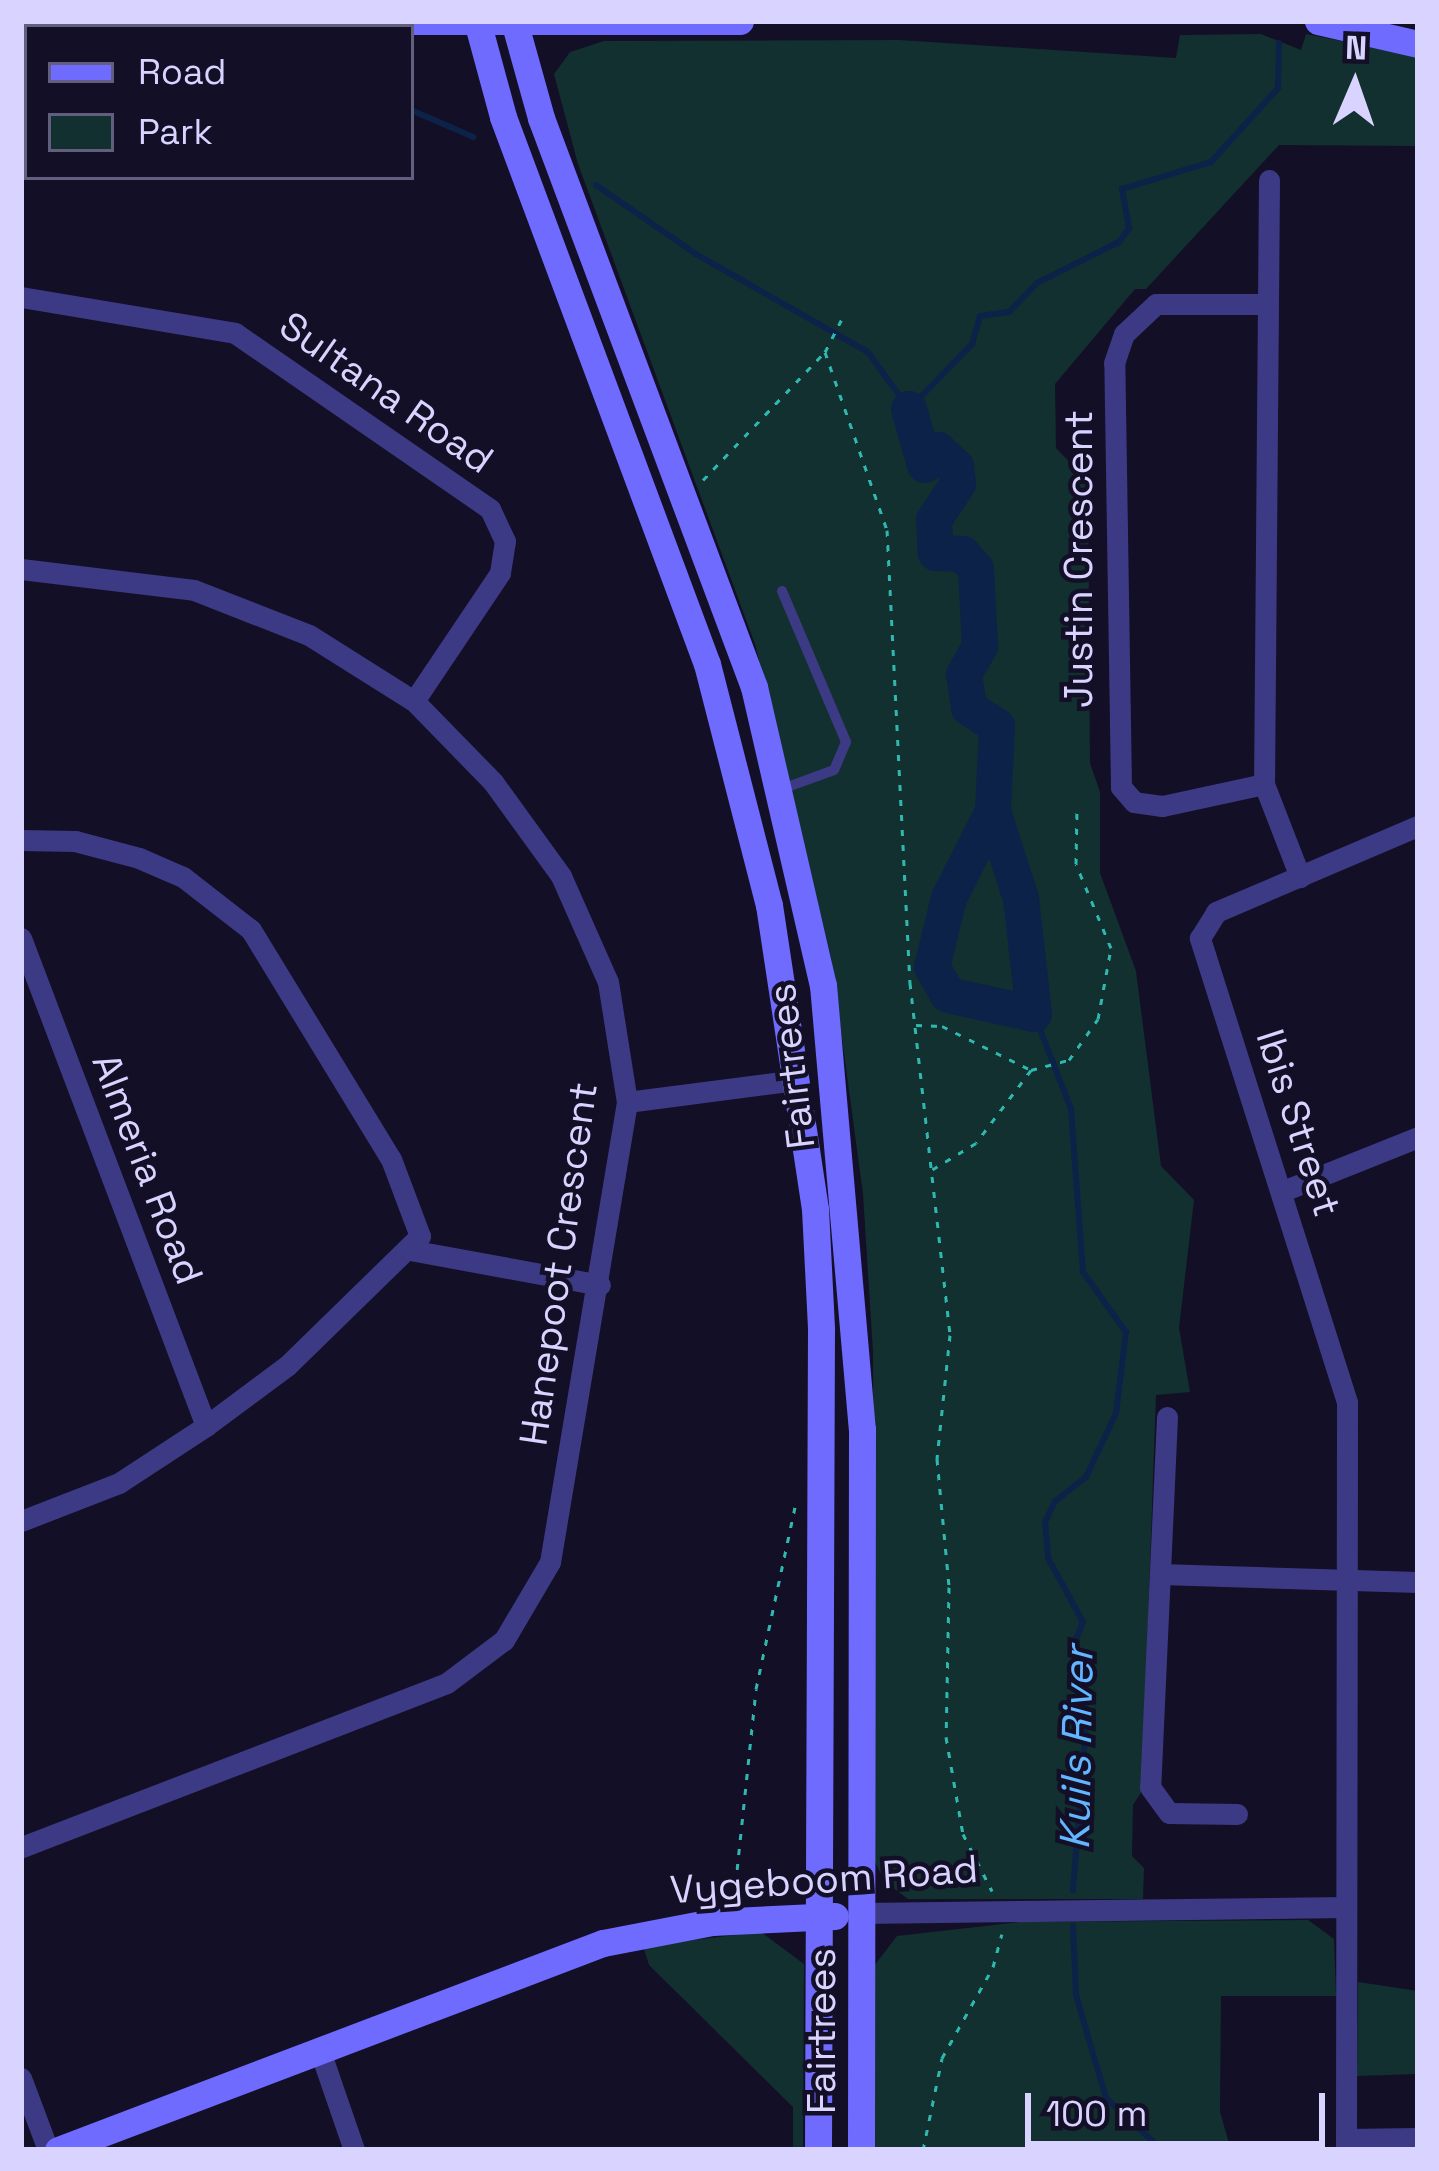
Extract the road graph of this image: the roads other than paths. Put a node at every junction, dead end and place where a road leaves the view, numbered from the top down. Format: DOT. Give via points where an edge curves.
graph roads {
  1 [pos="382,21"];
  2 [pos="514,21"];
  3 [pos="740,21"];
  4 [pos="1316,21"];
  5 [pos="477,22"];
  6 [pos="1418,44"];
  7 [pos="1269,180"];
  8 [pos="21,297"];
  9 [pos="1268,304"];
  10 [pos="21,569"];
  11 [pos="782,591"];
  12 [pos="414,701"];
  13 [pos="1264,784"];
  14 [pos="782,789"];
  15 [pos="1418,826"];
  16 [pos="21,840"];
  17 [pos="1300,877"];
  18 [pos="21,938"];
  19 [pos="797,1080"];
  20 [pos="627,1102"];
  21 [pos="1418,1137"];
  22 [pos="1283,1191"];
  23 [pos="410,1250"];
  24 [pos="600,1285"];
  25 [pos="1166,1417"];
  26 [pos="206,1426"];
  27 [pos="21,1521"];
  28 [pos="1160,1574"];
  29 [pos="1347,1579"];
  30 [pos="1418,1582"];
  31 [pos="1237,1814"];
  32 [pos="21,1847"];
  33 [pos="1346,1906"];
  34 [pos="862,1913"];
  35 [pos="822,1917"];
  36 [pos="320,2051"];
  37 [pos="21,2078"];
  38 [pos="1418,2138"];
  39 [pos="1346,2145"];
  40 [pos="48,2150"];
  41 [pos="58,2150"];
  42 [pos="354,2150"];
  43 [pos="818,2150"];
  44 [pos="861,2150"];
  1 -- 5 [label="main road"];
  2 -- 3 [label="main road"];
  2 -- 5 [label="main road"];
  2 -- 14 [label="main road, Fairtrees" via="541,118 688,494"];
  4 -- 6 [label="main road"];
  5 -- 19 [label="main road, Fairtrees" via="503,116 707,664 769,905"];
  7 -- 9 [label="street"];
  8 -- 12 [label="street, Sultana Road" via="235,333 490,509 505,541 500,573"];
  9 -- 13 [label="street"];
  9 -- 13 [label="street, Justin Crescent" via="1156,304 1124,334 1114,363 1120,787 1134,802 1162,806"];
  10 -- 12 [label="street, Hanepoot Crescent" via="194,590 309,635"];
  11 -- 14 [label="lane" via="846,742 834,770"];
  12 -- 20 [label="street, Hanepoot Crescent" via="493,782 561,876 608,982"];
  13 -- 17 [label="street"];
  14 -- 34 [label="main road, Fairtrees" via="823,985 850,1226 862,1429"];
  15 -- 17 [label="street, Ibis Street"];
  16 -- 23 [label="street" via="75,841 139,858 183,878 251,930 392,1159 417,1220 420,1236"];
  17 -- 22 [label="street, Ibis Street" via="1216,912 1200,938"];
  18 -- 26 [label="street, Almeria Road"];
  19 -- 20 [label="street"];
  19 -- 35 [label="main road, Fairtrees" via="821,1329"];
  20 -- 24 [label="street, Hanepoot Crescent"];
  21 -- 22 [label="street"];
  22 -- 29 [label="street, Ibis Street" via="1342,1375"];
  23 -- 24 [label="street"];
  23 -- 26 [label="street" via="288,1365"];
  24 -- 32 [label="street, Hanepoot Crescent" via="550,1562 494,1649 447,1683"];
  25 -- 28 [label="street"];
  26 -- 27 [label="street" via="119,1483"];
  28 -- 29 [label="street"];
  28 -- 31 [label="street" via="1155,1802 1177,1815"];
  29 -- 30 [label="street"];
  29 -- 33 [label="street, Ibis Street"];
  33 -- 34 [label="street, Vygeboom Road"];
  33 -- 39 [label="street, Ibis Street"];
  34 -- 35 [label="main road, Vygeboom Road"];
  34 -- 44 [label="main road, Fairtrees"];
  35 -- 36 [label="main road, Vygeboom Road" via="628,1936"];
  35 -- 43 [label="main road, Fairtrees"];
  36 -- 41 [label="main road, Vygeboom Road"];
  36 -- 42 [label="street"];
  37 -- 40 [label="street"];
  38 -- 39 [label="street"];
}
